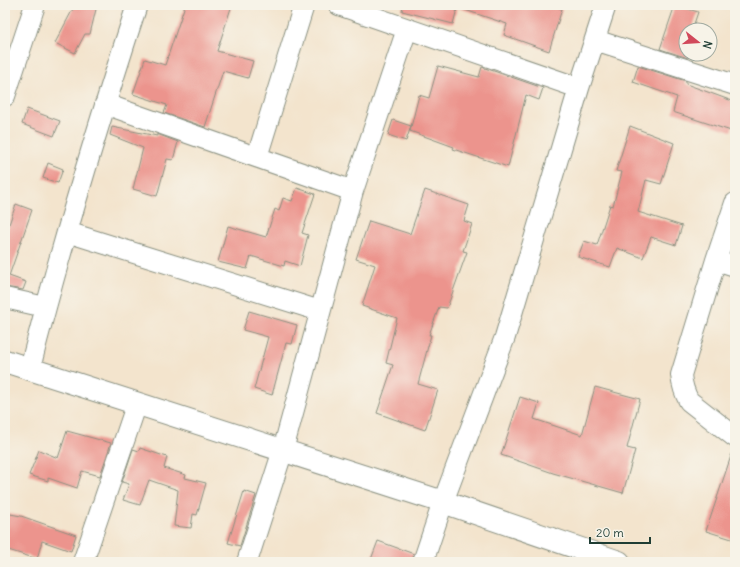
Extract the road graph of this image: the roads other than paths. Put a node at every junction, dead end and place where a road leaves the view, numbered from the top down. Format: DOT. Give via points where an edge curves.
graph roads {
  1 [pos="36,5"];
  2 [pos="137,5"];
  3 [pos="304,5"];
  4 [pos="340,5"];
  5 [pos="606,5"];
  6 [pos="407,29"];
  7 [pos="595,40"];
  8 [pos="735,85"];
  9 [pos="579,88"];
  10 [pos="5,96"];
  11 [pos="105,104"];
  12 [pos="257,157"];
  13 [pos="352,191"];
  14 [pos="735,203"];
  15 [pos="67,232"];
  16 [pos="716,260"];
  17 [pos="735,266"];
  18 [pos="5,298"];
  19 [pos="45,307"];
  20 [pos="320,311"];
  21 [pos="5,361"];
  22 [pos="30,368"];
  23 [pos="137,402"];
  24 [pos="735,438"];
  25 [pos="283,450"];
  26 [pos="443,502"];
  27 [pos="593,558"];
  28 [pos="83,562"];
  29 [pos="247,562"];
  30 [pos="423,562"];
  31 [pos="619,562"];
  1 -- 10 [label="street"];
  2 -- 11 [label="street"];
  3 -- 12 [label="street"];
  4 -- 6 [label="street"];
  5 -- 7 [label="street"];
  6 -- 9 [label="street"];
  6 -- 13 [label="street"];
  7 -- 8 [label="street"];
  7 -- 9 [label="street"];
  9 -- 26 [label="street" via="505,337"];
  11 -- 12 [label="street"];
  11 -- 15 [label="street"];
  12 -- 13 [label="street"];
  13 -- 20 [label="street"];
  14 -- 16 [label="street"];
  15 -- 19 [label="street"];
  15 -- 20 [label="street"];
  16 -- 17 [label="street"];
  16 -- 24 [label="street" via="681,375 682,385 689,401"];
  18 -- 19 [label="street"];
  19 -- 22 [label="street"];
  20 -- 25 [label="street"];
  21 -- 22 [label="highway"];
  22 -- 23 [label="highway"];
  23 -- 25 [label="highway"];
  23 -- 28 [label="street"];
  25 -- 26 [label="highway"];
  25 -- 29 [label="street"];
  26 -- 27 [label="highway"];
  26 -- 30 [label="street"];
  27 -- 31 [label="highway"];
}
